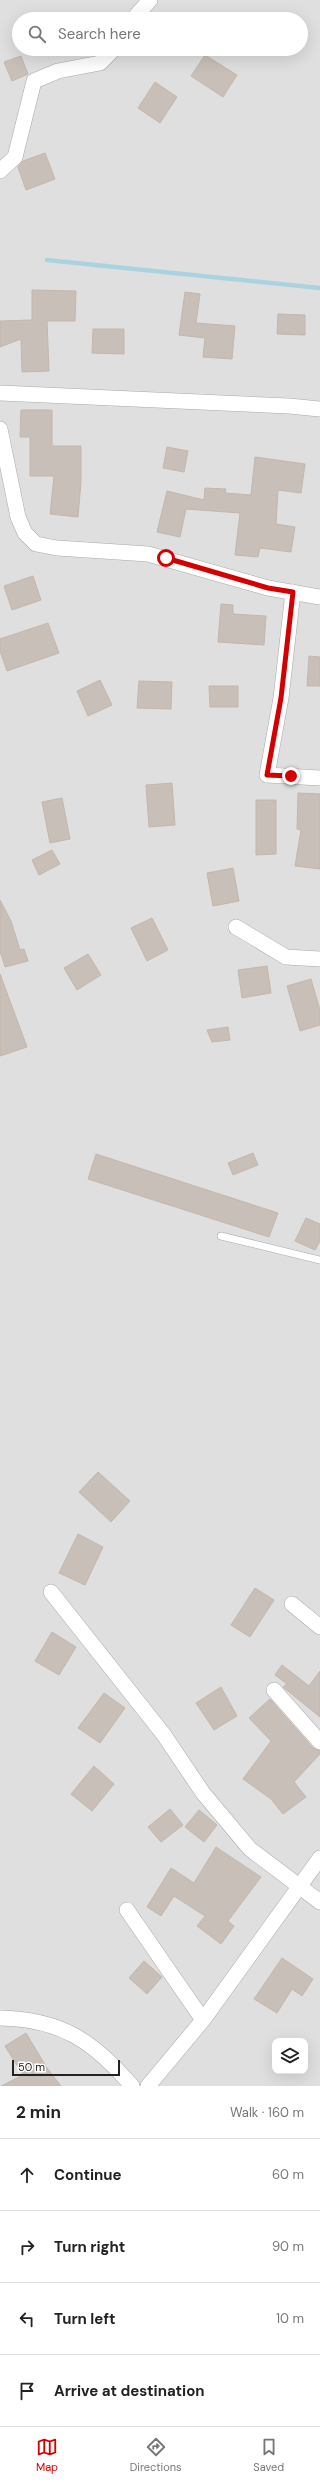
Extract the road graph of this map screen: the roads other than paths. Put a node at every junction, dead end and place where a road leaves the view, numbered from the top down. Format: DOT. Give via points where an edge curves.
graph roads {
  1 [pos="150,0"];
  2 [pos="139,12"];
  3 [pos="107,56"];
  4 [pos="0,170"];
  5 [pos="0,393"];
  6 [pos="320,409"];
  7 [pos="0,429"];
  8 [pos="293,592"];
  9 [pos="320,597"];
  10 [pos="320,778"];
  11 [pos="236,927"];
  12 [pos="320,959"];
  13 [pos="221,1236"];
  14 [pos="320,1260"];
  15 [pos="51,1592"];
  16 [pos="292,1604"];
  17 [pos="320,1627"];
  18 [pos="274,1690"];
  19 [pos="320,1742"];
  20 [pos="320,1858"];
  21 [pos="300,1888"];
  22 [pos="320,1902"];
  23 [pos="128,1910"];
  24 [pos="0,2018"];
  25 [pos="203,2020"];
  26 [pos="132,2086"];
  27 [pos="148,2086"];
  1 -- 2 [label="street"];
  3 -- 4 [label="street" via="100,63 58,71 34,81 15,156"];
  5 -- 6 [label="street"];
  7 -- 8 [label="street" via="18,517 25,534 36,544 56,548 148,554 268,588"];
  8 -- 9 [label="street"];
  8 -- 10 [label="street" via="281,698 267,775"];
  11 -- 12 [label="street" via="286,957"];
  13 -- 14 [label="lane"];
  15 -- 21 [label="street" via="164,1735 217,1810 250,1849"];
  16 -- 17 [label="street"];
  18 -- 19 [label="street"];
  20 -- 21 [label="street"];
  21 -- 22 [label="street"];
  21 -- 25 [label="street"];
  23 -- 25 [label="street"];
  24 -- 26 [label="street" via="46,2022 73,2035 99,2052"];
  25 -- 27 [label="street"];
}
